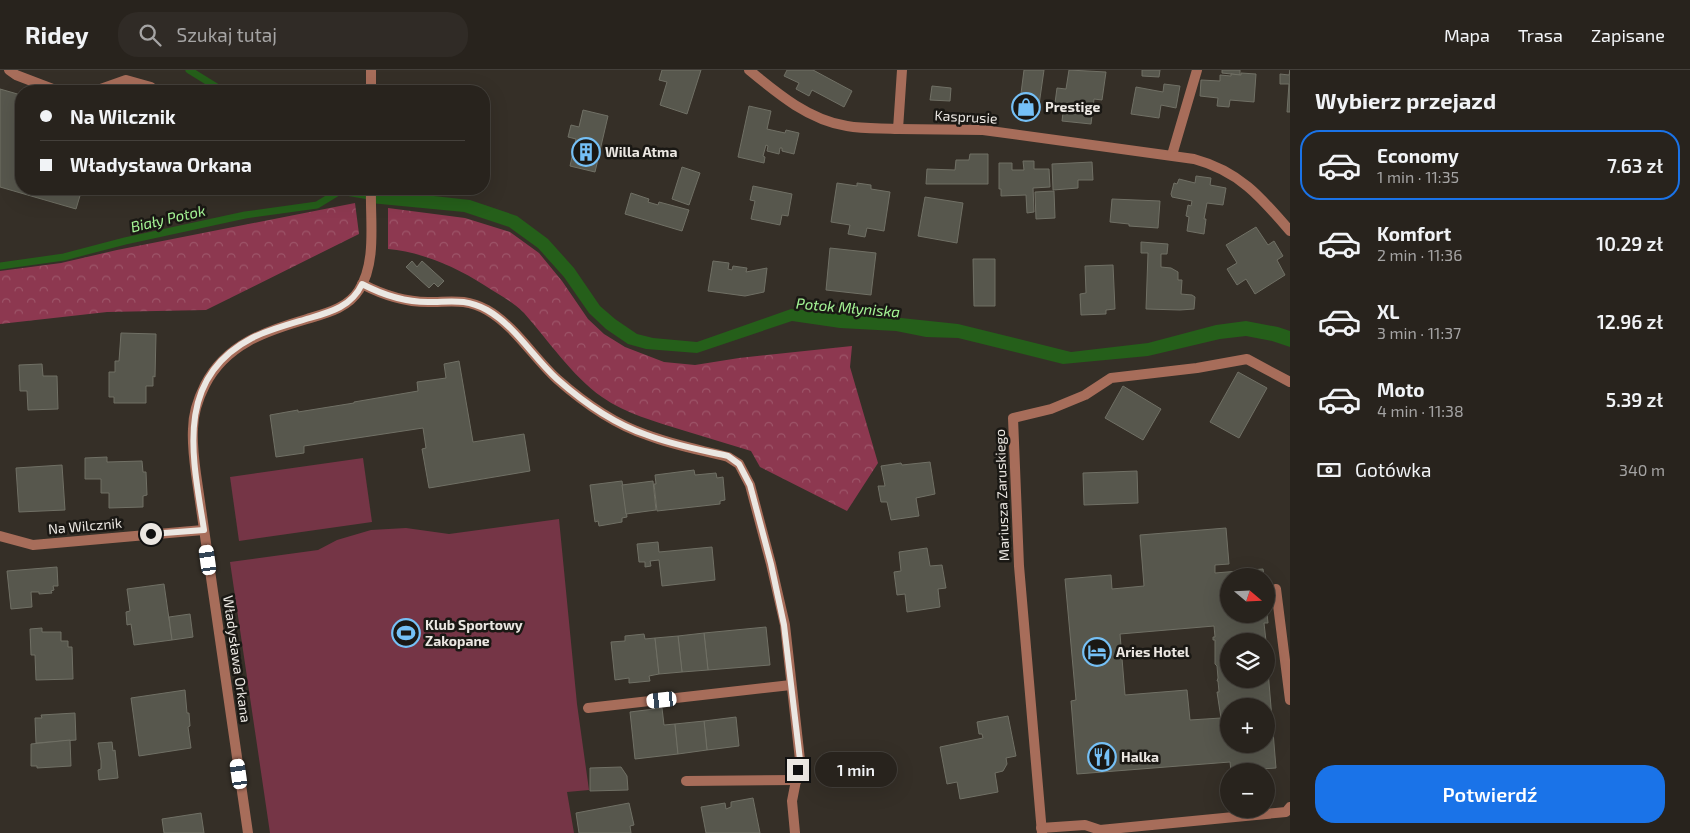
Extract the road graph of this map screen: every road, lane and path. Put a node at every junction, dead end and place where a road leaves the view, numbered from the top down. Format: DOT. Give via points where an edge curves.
graph roads {
  1 [pos="8,70"];
  2 [pos="750,70"];
  3 [pos="902,70"];
  4 [pos="1197,70"];
  5 [pos="42,85"];
  6 [pos="112,85"];
  7 [pos="144,85"];
  8 [pos="898,129"];
  9 [pos="1172,155"];
  10 [pos="370,195"];
  11 [pos="1290,231"];
  12 [pos="362,284"];
  13 [pos="1290,382"];
  14 [pos="204,530"];
  15 [pos="0,536"];
  16 [pos="1276,588"];
  17 [pos="791,685"];
  18 [pos="1290,700"];
  19 [pos="588,708"];
  20 [pos="797,780"];
  21 [pos="686,781"];
  22 [pos="1290,807"];
  23 [pos="1042,830"];
  24 [pos="1099,832"];
  25 [pos="248,833"];
  26 [pos="795,833"];
  1 -- 5 [label="street"];
  2 -- 8 [label="street, Kasprusie" via="817,117 846,126"];
  3 -- 8 [label="street"];
  4 -- 9 [label="street"];
  6 -- 7 [label="street" via="126,80"];
  8 -- 9 [label="street, Kasprusie" via="990,130"];
  9 -- 11 [label="street, Kasprusie" via="1208,163 1235,176 1259,196"];
  10 -- 12 [label="street, Władysława Orkana" via="369,263"];
  12 -- 14 [label="street, Władysława Orkana" via="355,296 340,308 251,339 229,353 214,370 194,413 192,428"];
  12 -- 17 [label="street" via="399,299 427,302 456,300 473,304 503,322 557,379 617,423 648,436 728,456 739,464 750,485 771,564 784,625"];
  13 -- 23 [label="street, Mariusza Zaruskiego" via="1247,358 1197,368 1111,378 1085,396 1013,418 1018,566"];
  14 -- 15 [label="street, Na Wilcznik" via="33,545"];
  14 -- 25 [label="street, Władysława Orkana"];
  16 -- 18 [label="street"];
  17 -- 19 [label="street"];
  17 -- 20 [label="street" via="800,760"];
  20 -- 21 [label="street"];
  20 -- 26 [label="street" via="792,801"];
  22 -- 24 [label="street" via="1286,812"];
  23 -- 24 [label="street" via="1085,825"];
}
